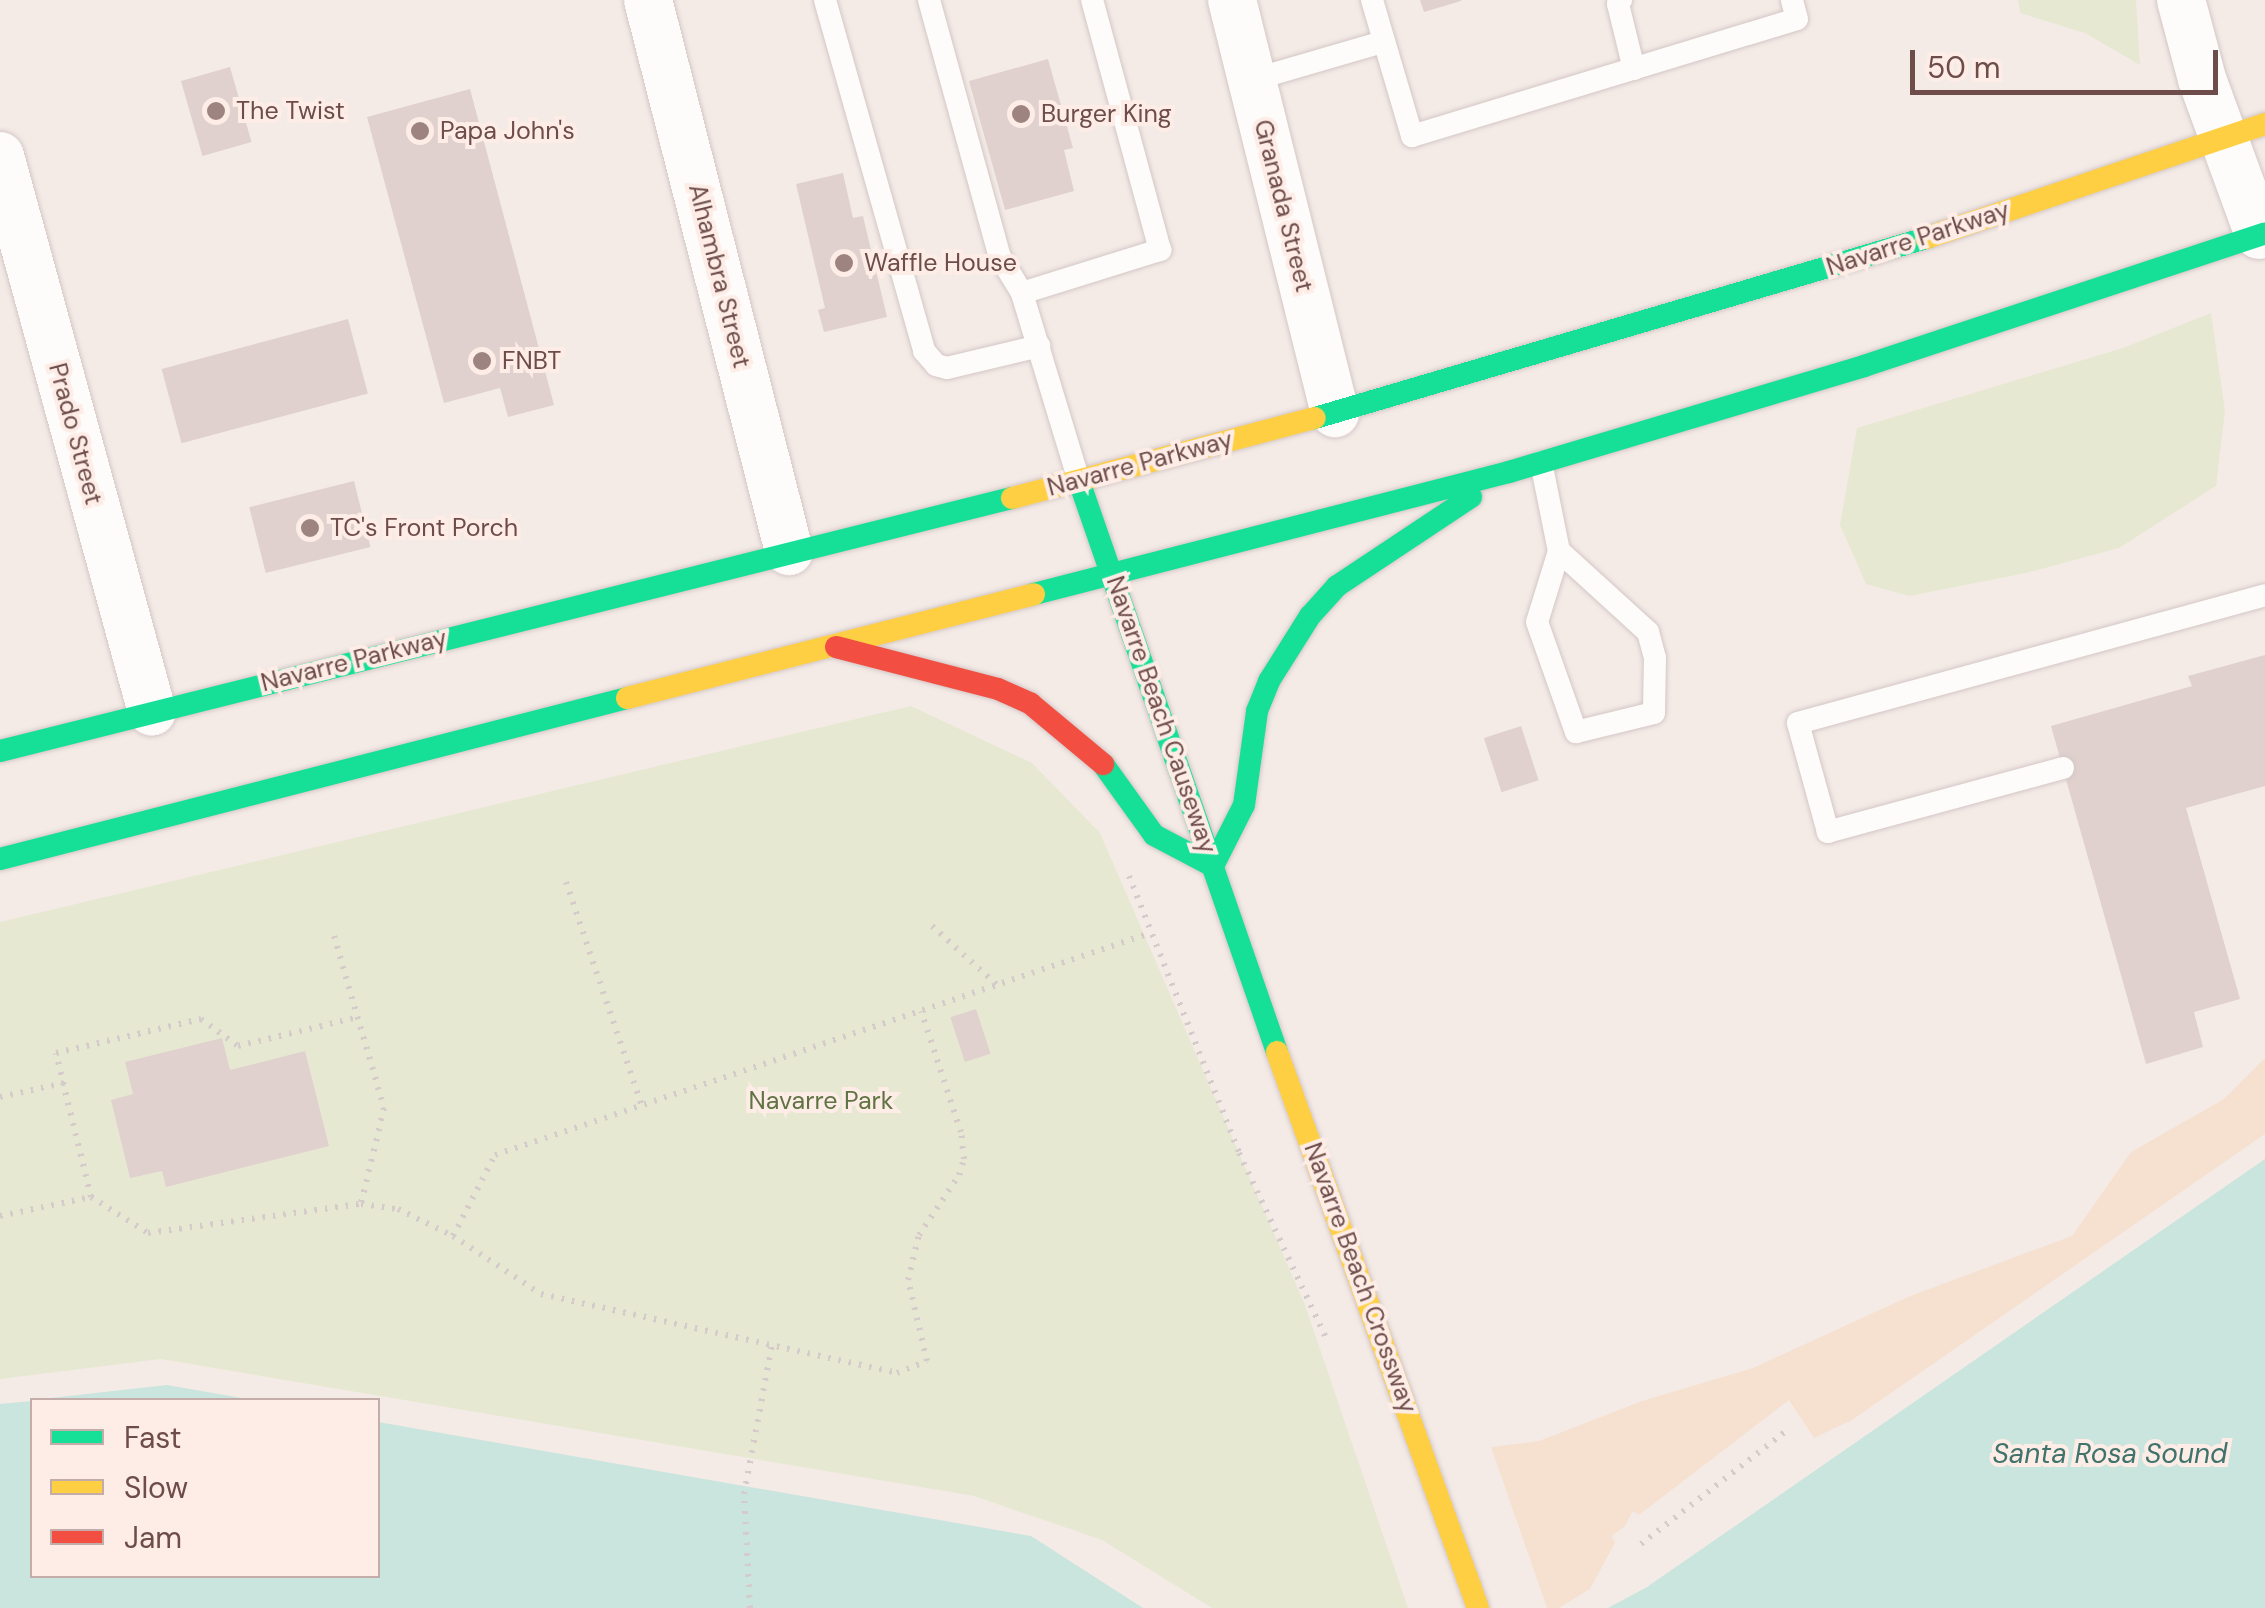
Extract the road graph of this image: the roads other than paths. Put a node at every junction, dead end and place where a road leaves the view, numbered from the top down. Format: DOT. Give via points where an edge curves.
graph roads {
  1 [pos="648,0"];
  2 [pos="824,0"];
  3 [pos="930,0"];
  4 [pos="1092,0"];
  5 [pos="1232,0"];
  6 [pos="1372,0"];
  7 [pos="1622,0"];
  8 [pos="1792,0"];
  9 [pos="2180,0"];
  10 [pos="1384,42"];
  11 [pos="1634,69"];
  12 [pos="1252,80"];
  13 [pos="2244,132"];
  14 [pos="0,156"];
  15 [pos="2263,243"];
  16 [pos="1022,292"];
  17 [pos="1039,346"];
  18 [pos="1335,413"];
  19 [pos="1542,462"];
  20 [pos="1509,472"];
  21 [pos="1078,482"];
  22 [pos="789,551"];
  23 [pos="1558,551"];
  24 [pos="1114,574"];
  25 [pos="2265,595"];
  26 [pos="834,646"];
  27 [pos="152,712"];
  28 [pos="0,752"];
  29 [pos="2062,768"];
  30 [pos="0,858"];
  31 [pos="1213,866"];
  32 [pos="1240,949"];
  33 [pos="1478,1608"];
  1 -- 22 [label="street, Alhambra Street"];
  2 -- 17 [label="lane" via="924,352 948,368"];
  3 -- 16 [label="lane" via="1000,258"];
  4 -- 16 [label="lane" via="1160,250"];
  5 -- 12 [label="street, Granada Street"];
  6 -- 10 [label="lane"];
  7 -- 11 [label="lane"];
  8 -- 11 [label="lane" via="1797,19"];
  9 -- 13 [label="street"];
  10 -- 11 [label="lane" via="1412,136"];
  10 -- 12 [label="lane"];
  12 -- 18 [label="street, Granada Street"];
  13 -- 15 [label="street"];
  13 -- 18 [label="main road, Navarre Parkway" via="1922,239"];
  14 -- 27 [label="street, Prado Street"];
  15 -- 19 [label="main road"];
  16 -- 17 [label="lane"];
  17 -- 21 [label="lane"];
  18 -- 21 [label="main road, Navarre Parkway"];
  19 -- 20 [label="main road"];
  19 -- 23 [label="lane"];
  20 -- 24 [label="main road"];
  20 -- 31 [label="main road" via="1337,586 1310,616 1268,681 1244,805"];
  21 -- 22 [label="main road, Navarre Parkway"];
  21 -- 24 [label="main road, Navarre Beach Causeway"];
  22 -- 27 [label="main road, Navarre Parkway"];
  23 -- 23 [label="lane" via="1537,622 1576,732 1654,713 1655,658 1648,632"];
  24 -- 26 [label="main road"];
  24 -- 31 [label="main road, Navarre Beach Causeway"];
  25 -- 29 [label="lane" via="1798,723 1828,832"];
  26 -- 30 [label="main road"];
  26 -- 31 [label="main road" via="1031,704 1104,765 1154,836"];
  27 -- 28 [label="main road, Navarre Parkway"];
  31 -- 32 [label="main road, Navarre Beach Causeway"];
  32 -- 33 [label="main road, Navarre Beach Crossway"];
}
